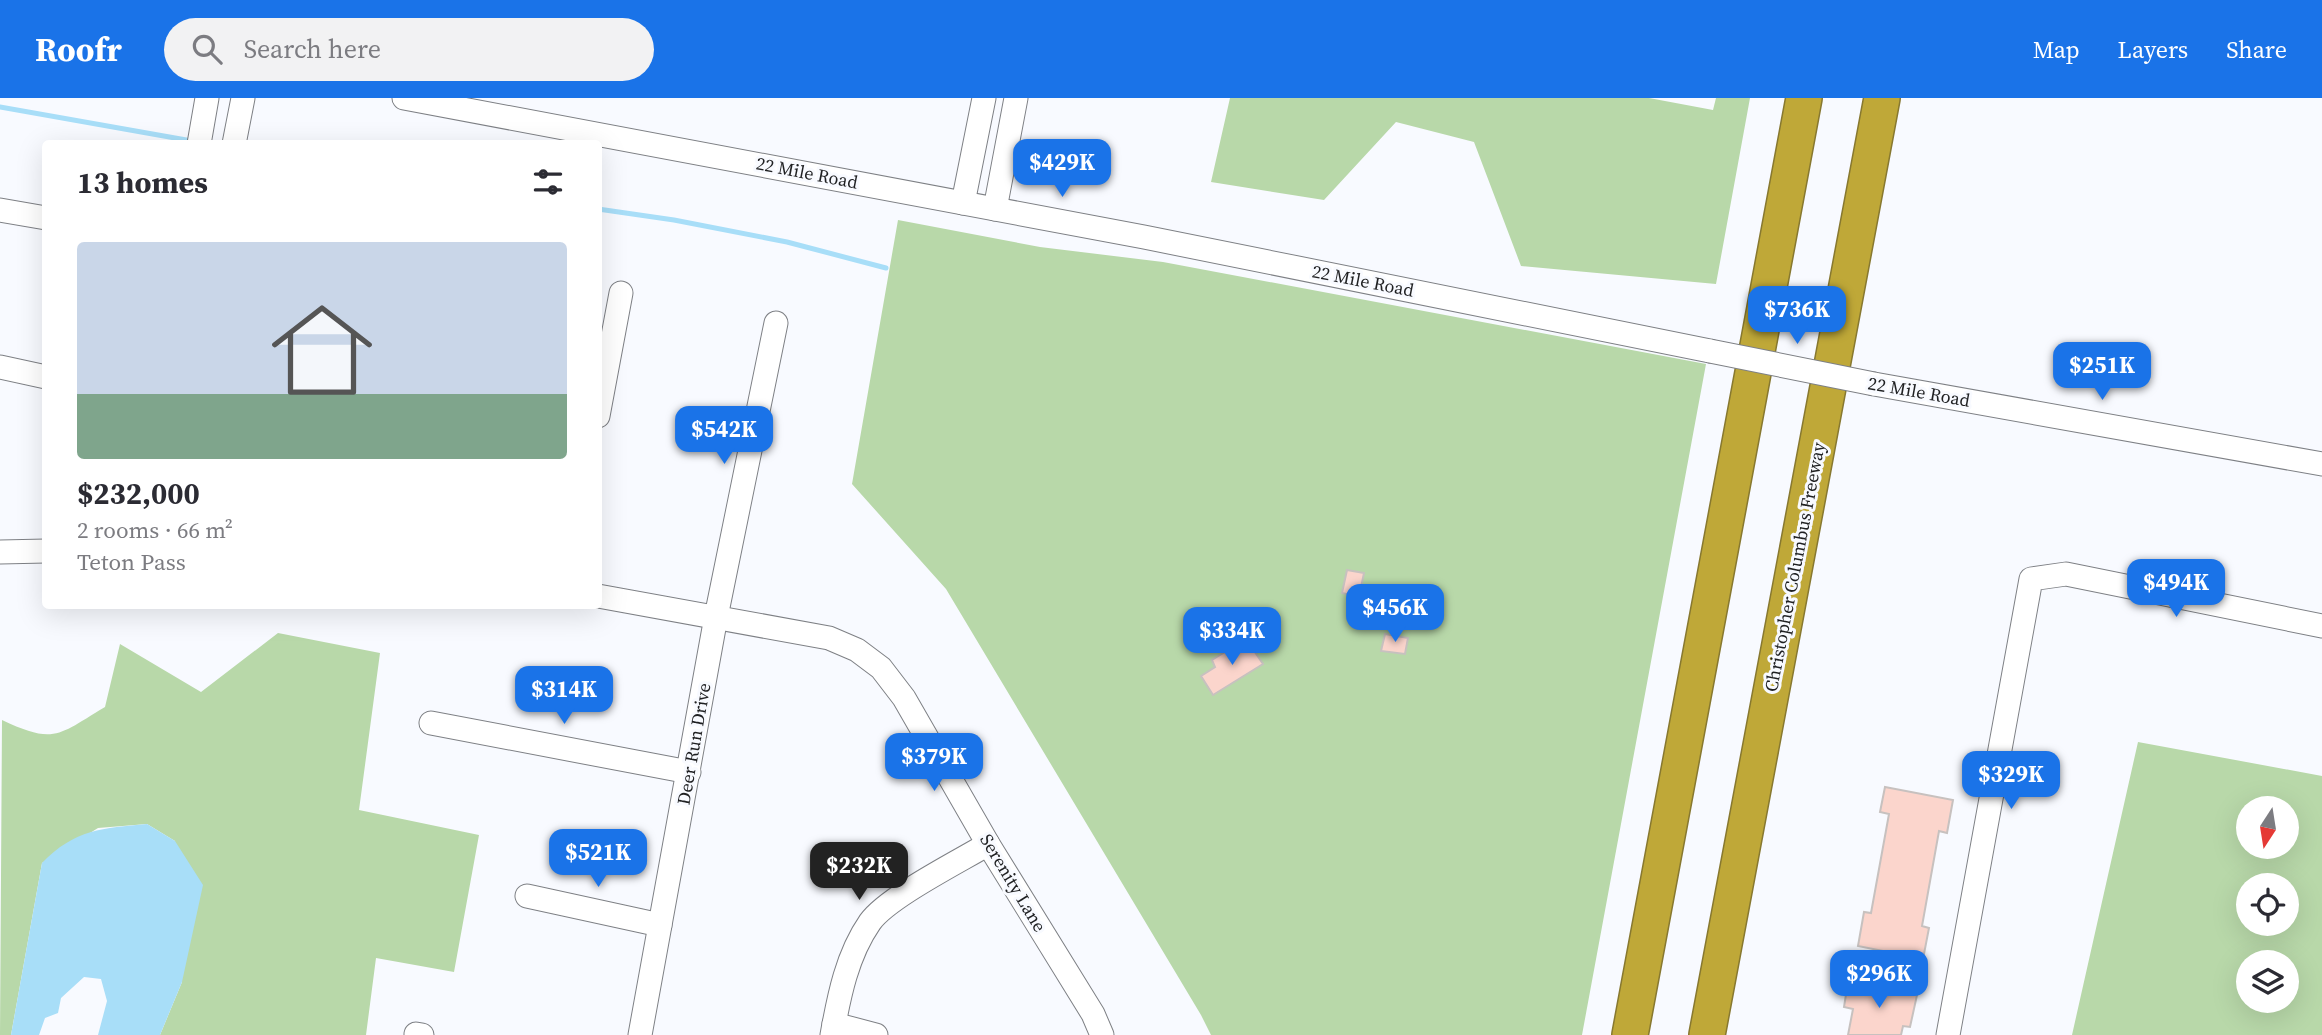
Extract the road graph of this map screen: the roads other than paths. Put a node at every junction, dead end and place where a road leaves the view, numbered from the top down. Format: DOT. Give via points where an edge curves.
graph roads {
  1 [pos="207,98"];
  2 [pos="243,98"];
  3 [pos="404,98"];
  4 [pos="984,98"];
  5 [pos="1016,98"];
  6 [pos="1804,98"];
  7 [pos="1882,98"];
  8 [pos="200,140"];
  9 [pos="235,140"];
  10 [pos="963,203"];
  11 [pos="995,209"];
  12 [pos="0,210"];
  13 [pos="42,217"];
  14 [pos="621,293"];
  15 [pos="776,323"];
  16 [pos="0,367"];
  17 [pos="42,376"];
  18 [pos="602,395"];
  19 [pos="2322,464"];
  20 [pos="42,551"];
  21 [pos="0,552"];
  22 [pos="602,597"];
  23 [pos="716,617"];
  24 [pos="2322,626"];
  25 [pos="431,723"];
  26 [pos="689,772"];
  27 [pos="988,844"];
  28 [pos="527,896"];
  29 [pos="660,925"];
  30 [pos="833,1029"];
  31 [pos="640,1035"];
  32 [pos="876,1035"];
  33 [pos="1102,1035"];
  34 [pos="1630,1035"];
  35 [pos="1707,1035"];
  36 [pos="1948,1035"];
  1 -- 8 [label="street"];
  2 -- 9 [label="street"];
  3 -- 10 [label="street, 22 Mile Road"];
  4 -- 10 [label="street"];
  5 -- 11 [label="street"];
  6 -- 34 [label="highway"];
  7 -- 35 [label="highway, Christopher Columbus Freeway"];
  10 -- 11 [label="street, 22 Mile Road"];
  11 -- 19 [label="street, 22 Mile Road, bridge" via="1874,384"];
  12 -- 13 [label="street"];
  14 -- 18 [label="street"];
  15 -- 23 [label="street, Deer Run Drive"];
  16 -- 17 [label="street"];
  20 -- 21 [label="street"];
  22 -- 23 [label="street, Serenity Lane"];
  23 -- 26 [label="street, Deer Run Drive"];
  23 -- 27 [label="street, Serenity Lane" via="829,638 857,650 881,668 904,698"];
  24 -- 36 [label="street" via="2066,574 2031,579"];
  25 -- 26 [label="street"];
  26 -- 29 [label="street, Deer Run Drive"];
  27 -- 30 [label="street" via="897,899 872,920 844,978"];
  27 -- 33 [label="street, Serenity Lane"];
  28 -- 29 [label="street"];
  29 -- 31 [label="street, Deer Run Drive"];
  30 -- 32 [label="street"];
}
